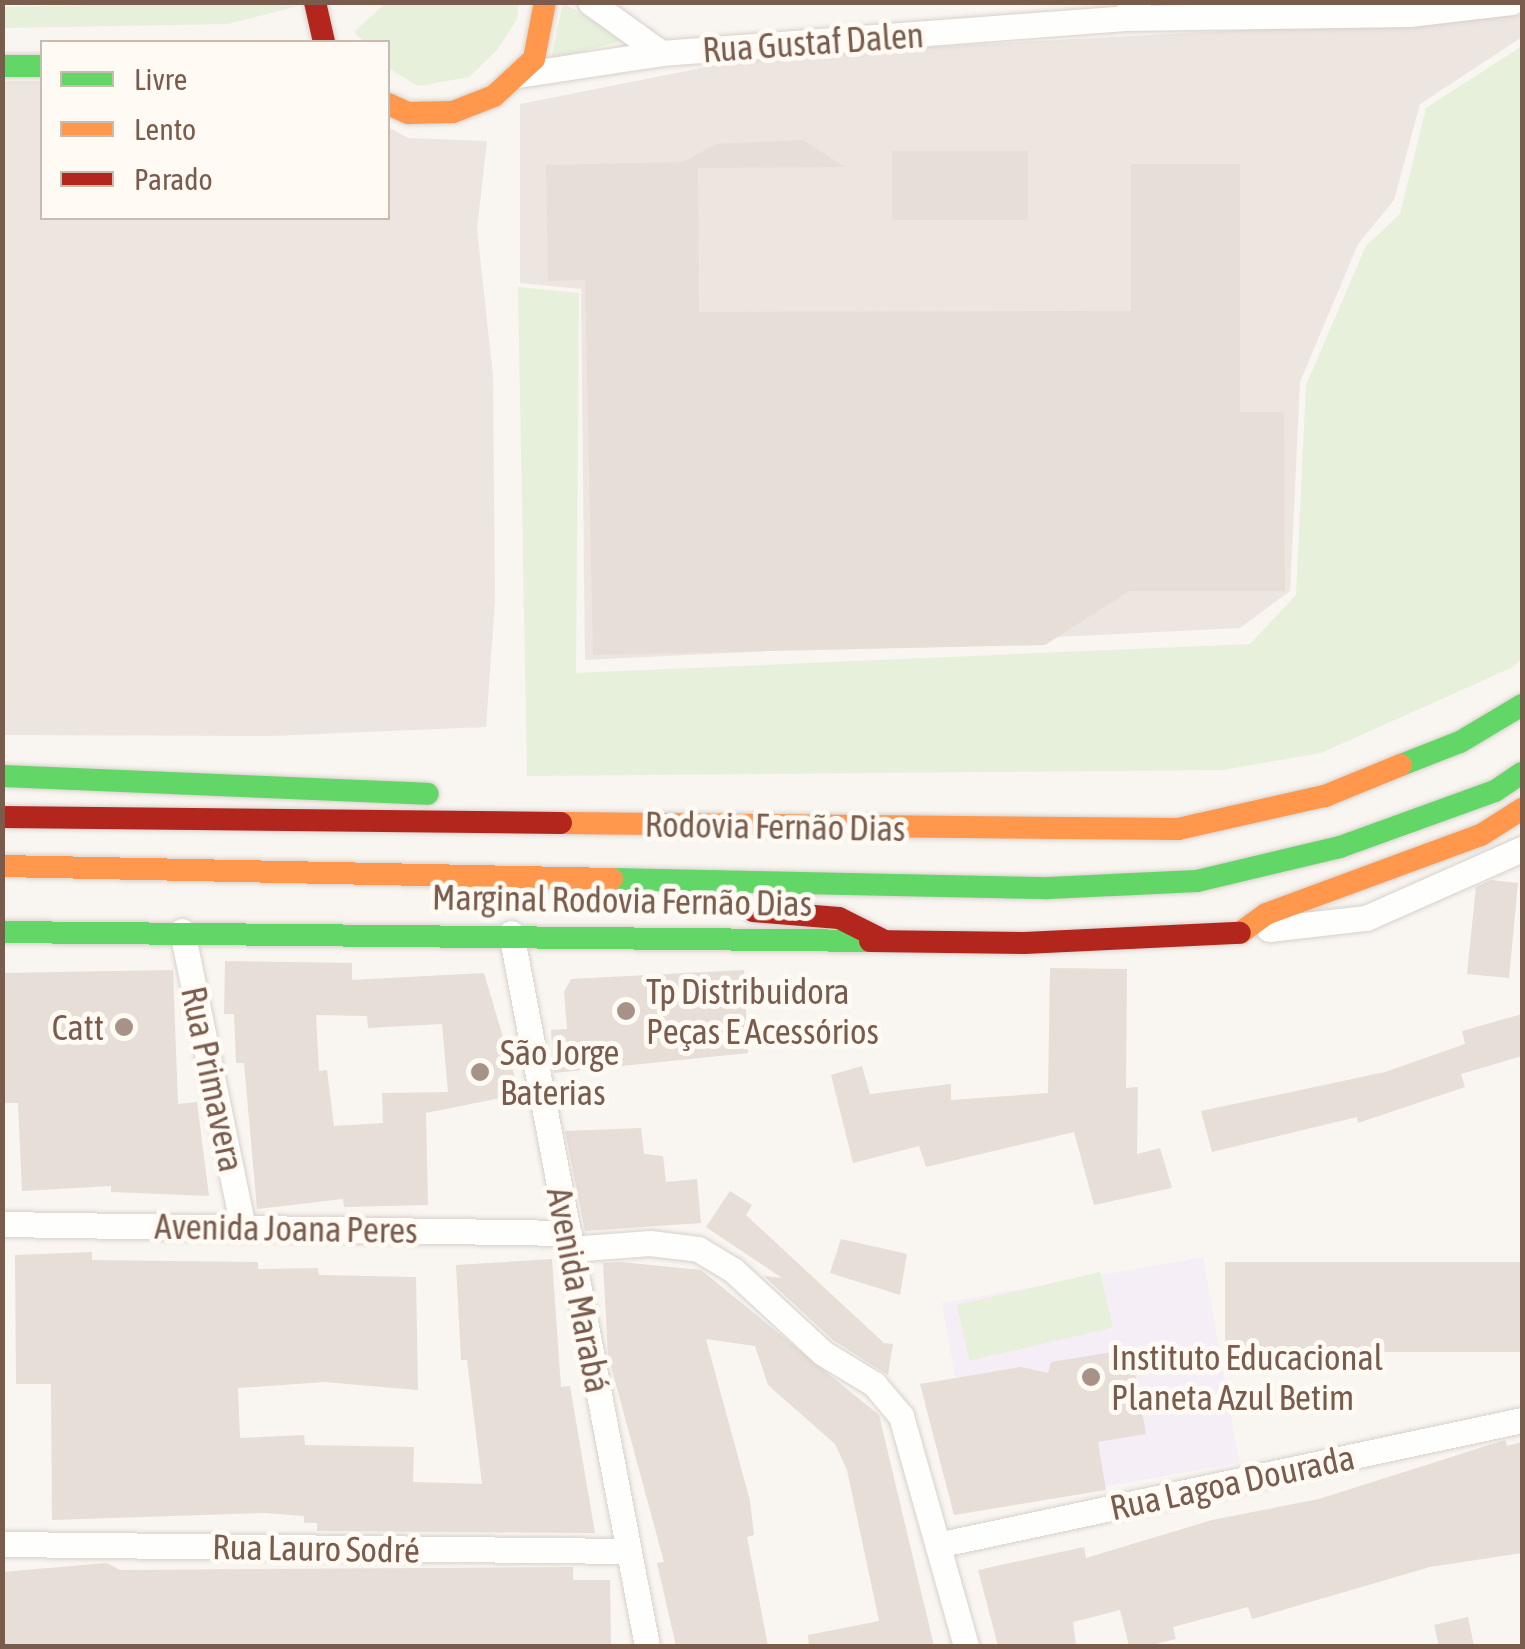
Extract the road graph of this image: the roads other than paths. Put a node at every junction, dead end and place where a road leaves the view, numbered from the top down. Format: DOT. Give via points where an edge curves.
graph roads {
  1 [pos="315,2"];
  2 [pos="545,2"];
  3 [pos="590,2"];
  4 [pos="1510,2"];
  5 [pos="1130,10"];
  6 [pos="324,40"];
  7 [pos="662,54"];
  8 [pos="2,66"];
  9 [pos="40,66"];
  10 [pos="518,75"];
  11 [pos="390,105"];
  12 [pos="1522,705"];
  13 [pos="1522,773"];
  14 [pos="2,776"];
  15 [pos="1522,809"];
  16 [pos="2,816"];
  17 [pos="609,824"];
  18 [pos="1522,849"];
  19 [pos="2,866"];
  20 [pos="278,870"];
  21 [pos="544,876"];
  22 [pos="2,891"];
  23 [pos="182,931"];
  24 [pos="2,932"];
  25 [pos="511,933"];
  26 [pos="1240,933"];
  27 [pos="881,939"];
  28 [pos="2,1224"];
  29 [pos="243,1227"];
  30 [pos="570,1241"];
  31 [pos="1522,1420"];
  32 [pos="2,1544"];
  33 [pos="942,1544"];
  34 [pos="630,1551"];
  35 [pos="646,1646"];
  36 [pos="966,1646"];
  1 -- 6 [label="main road"];
  2 -- 10 [label="main road" via="534,59"];
  3 -- 7 [label="street, Rua Gustaf Dalen"];
  4 -- 5 [label="street, Rua Gustaf Dalen" via="1409,14"];
  5 -- 7 [label="street, Rua Gustaf Dalen"];
  7 -- 10 [label="street, Rua Gustaf Dalen"];
  8 -- 9 [label="main road"];
  10 -- 11 [label="main road" via="494,96 453,112 408,112"];
  12 -- 17 [label="main road, Rodovia Fernão Dias" via="1460,742 1325,796 1178,829"];
  13 -- 21 [label="main road, Rodovia Fernão Dias" via="1495,791 1340,848 1197,881 1044,888"];
  14 -- 17 [label="main road" via="396,789"];
  15 -- 26 [label="main road" via="1482,834 1266,914"];
  16 -- 17 [label="main road, Rodovia Fernão Dias"];
  18 -- 26 [label="street" via="1366,918"];
  19 -- 20 [label="main road, Rodovia Fernão Dias"];
  20 -- 21 [label="main road, Rodovia Fernão Dias"];
  20 -- 22 [label="main road"];
  21 -- 27 [label="main road" via="589,896 838,918"];
  23 -- 24 [label="main road, Marginal Rodovia Fernão Dias"];
  23 -- 25 [label="main road, Marginal Rodovia Fernão Dias"];
  23 -- 29 [label="street, Rua Primavera"];
  25 -- 27 [label="main road, Marginal Rodovia Fernão Dias"];
  25 -- 30 [label="street, Avenida Marabá"];
  26 -- 27 [label="main road, Marginal Rodovia Fernão Dias" via="1024,943"];
  28 -- 29 [label="street, Avenida Joana Peres"];
  29 -- 30 [label="street, Avenida Joana Peres"];
  30 -- 33 [label="street, Avenida Joana Peres" via="698,1249 732,1270 823,1354 874,1384 901,1416"];
  30 -- 34 [label="street, Avenida Marabá"];
  31 -- 33 [label="street, Rua Lagoa Dourada"];
  32 -- 34 [label="street, Rua Lauro Sodré"];
  33 -- 36 [label="street, Avenida Joana Peres"];
  34 -- 35 [label="street, Avenida Marabá"];
}
